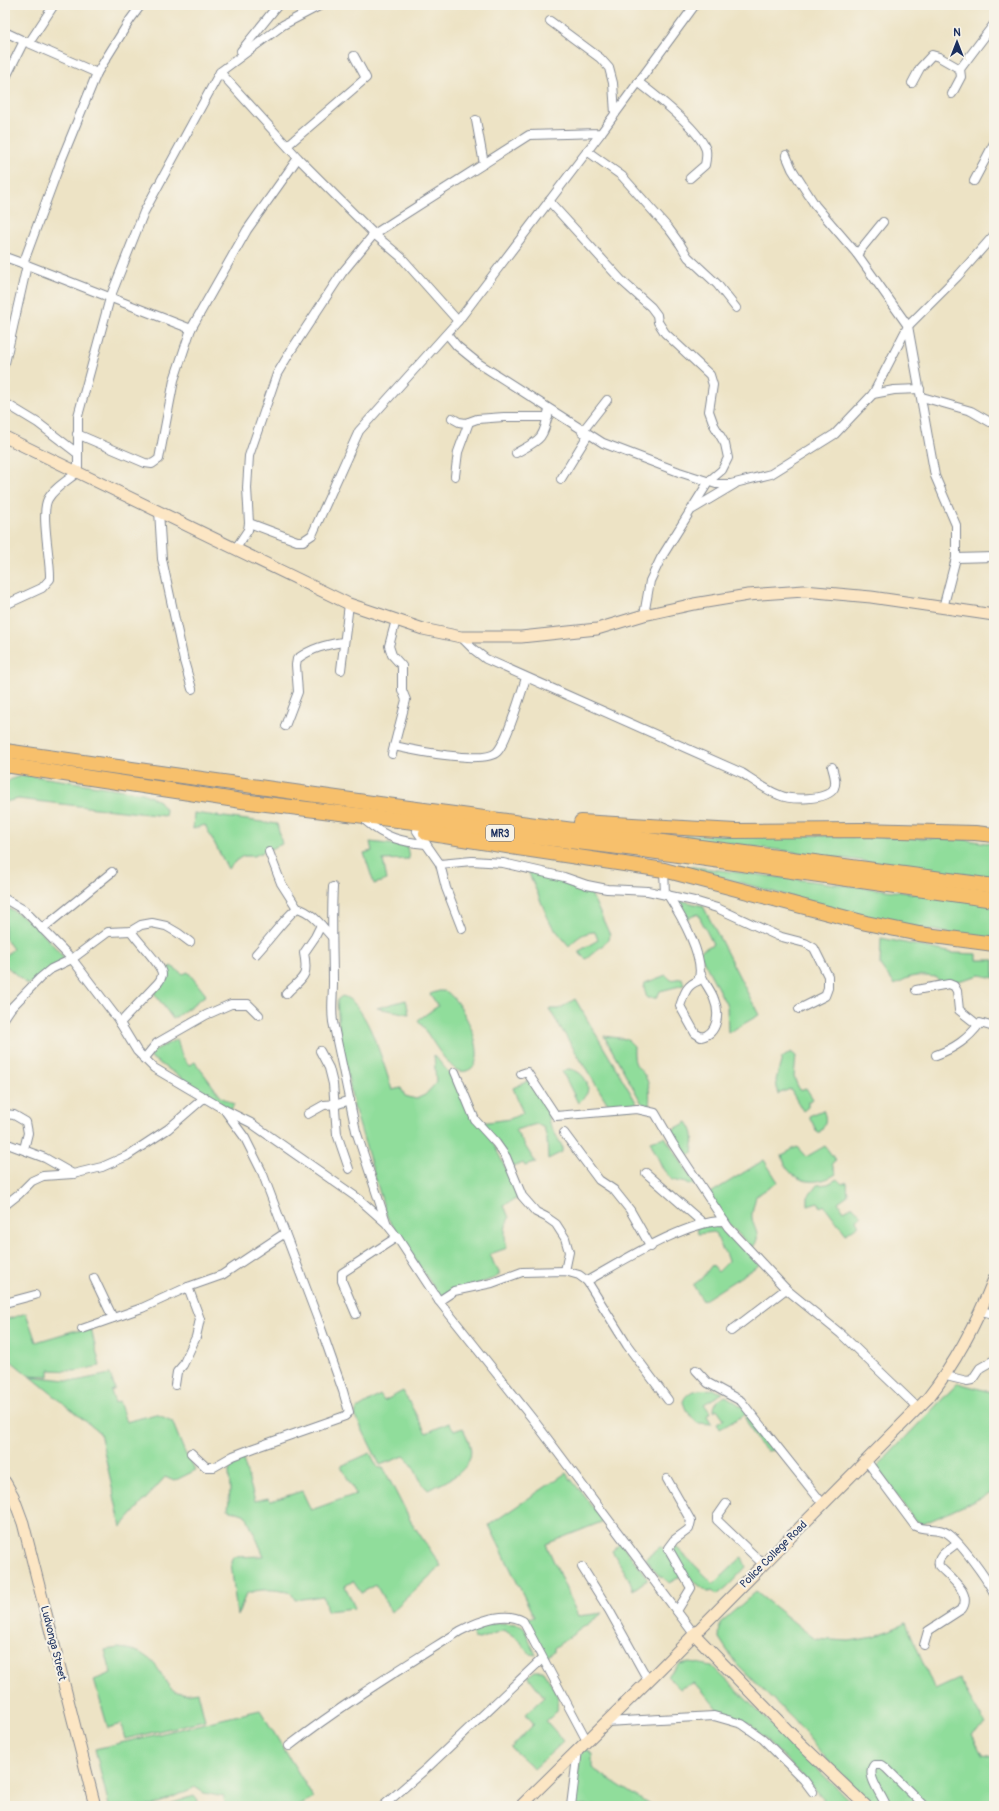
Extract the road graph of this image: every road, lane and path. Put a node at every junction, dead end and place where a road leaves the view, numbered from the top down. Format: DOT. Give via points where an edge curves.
graph roads {
  1 [pos="54,5"];
  2 [pos="142,5"];
  3 [pos="278,5"];
  4 [pos="321,5"];
  5 [pos="695,5"];
  6 [pos="550,21"];
  7 [pos="994,24"];
  8 [pos="5,32"];
  9 [pos="27,42"];
  10 [pos="354,56"];
  11 [pos="234,60"];
  12 [pos="960,69"];
  13 [pos="220,72"];
  14 [pos="98,73"];
  15 [pos="5,79"];
  16 [pos="638,82"];
  17 [pos="912,83"];
  18 [pos="952,94"];
  19 [pos="615,114"];
  20 [pos="476,120"];
  21 [pos="601,133"];
  22 [pos="994,143"];
  23 [pos="288,145"];
  24 [pos="587,151"];
  25 [pos="786,155"];
  26 [pos="298,158"];
  27 [pos="484,164"];
  28 [pos="690,178"];
  29 [pos="974,180"];
  30 [pos="549,201"];
  31 [pos="883,222"];
  32 [pos="374,234"];
  33 [pos="994,235"];
  34 [pos="857,254"];
  35 [pos="5,257"];
  36 [pos="25,264"];
  37 [pos="110,298"];
  38 [pos="736,308"];
  39 [pos="458,321"];
  40 [pos="908,326"];
  41 [pos="191,328"];
  42 [pos="447,334"];
  43 [pos="5,363"];
  44 [pos="921,393"];
  45 [pos="873,394"];
  46 [pos="607,400"];
  47 [pos="5,403"];
  48 [pos="549,408"];
  49 [pos="548,417"];
  50 [pos="452,418"];
  51 [pos="470,422"];
  52 [pos="994,422"];
  53 [pos="585,433"];
  54 [pos="77,434"];
  55 [pos="5,437"];
  56 [pos="77,453"];
  57 [pos="516,454"];
  58 [pos="78,472"];
  59 [pos="455,476"];
  60 [pos="561,479"];
  61 [pos="709,481"];
  62 [pos="737,483"];
  63 [pos="691,510"];
  64 [pos="159,511"];
  65 [pos="249,523"];
  66 [pos="236,548"];
  67 [pos="994,557"];
  68 [pos="956,558"];
  69 [pos="349,604"];
  70 [pos="5,605"];
  71 [pos="943,608"];
  72 [pos="644,615"];
  73 [pos="994,615"];
  74 [pos="396,620"];
  75 [pos="461,637"];
  76 [pos="343,642"];
  77 [pos="341,670"];
  78 [pos="526,678"];
  79 [pos="192,689"];
  80 [pos="285,726"];
  81 [pos="5,751"];
  82 [pos="5,765"];
  83 [pos="832,767"];
  84 [pos="242,801"];
  85 [pos="379,804"];
  86 [pos="367,822"];
  87 [pos="417,831"];
  88 [pos="994,835"];
  89 [pos="426,844"];
  90 [pos="269,852"];
  91 [pos="440,864"];
  92 [pos="664,870"];
  93 [pos="112,872"];
  94 [pos="994,886"];
  95 [pos="333,887"];
  96 [pos="666,895"];
  97 [pos="5,899"];
  98 [pos="994,900"];
  99 [pos="297,908"];
  100 [pos="321,925"];
  101 [pos="42,929"];
  102 [pos="462,929"];
  103 [pos="130,931"];
  104 [pos="332,937"];
  105 [pos="190,942"];
  106 [pos="994,944"];
  107 [pos="256,954"];
  108 [pos="72,959"];
  109 [pos="700,974"];
  110 [pos="916,990"];
  111 [pos="286,994"];
  112 [pos="799,1009"];
  113 [pos="259,1015"];
  114 [pos="5,1018"];
  115 [pos="120,1023"];
  116 [pos="978,1025"];
  117 [pos="994,1027"];
  118 [pos="320,1051"];
  119 [pos="936,1055"];
  120 [pos="144,1058"];
  121 [pos="455,1072"];
  122 [pos="521,1074"];
  123 [pos="206,1097"];
  124 [pos="350,1100"];
  125 [pos="334,1104"];
  126 [pos="225,1110"];
  127 [pos="5,1114"];
  128 [pos="308,1114"];
  129 [pos="564,1133"];
  130 [pos="5,1143"];
  131 [pos="24,1150"];
  132 [pos="349,1169"];
  133 [pos="646,1173"];
  134 [pos="73,1174"];
  135 [pos="5,1205"];
  136 [pos="724,1220"];
  137 [pos="386,1223"];
  138 [pos="703,1223"];
  139 [pos="285,1233"];
  140 [pos="397,1237"];
  141 [pos="651,1246"];
  142 [pos="565,1272"];
  143 [pos="94,1278"];
  144 [pos="994,1279"];
  145 [pos="587,1281"];
  146 [pos="188,1287"];
  147 [pos="786,1288"];
  148 [pos="35,1295"];
  149 [pos="439,1300"];
  150 [pos="5,1303"];
  151 [pos="981,1311"];
  152 [pos="356,1314"];
  153 [pos="994,1314"];
  154 [pos="112,1318"];
  155 [pos="82,1329"];
  156 [pos="731,1331"];
  157 [pos="994,1360"];
  158 [pos="696,1370"];
  159 [pos="946,1376"];
  160 [pos="174,1385"];
  161 [pos="668,1400"];
  162 [pos="918,1408"];
  163 [pos="191,1453"];
  164 [pos="866,1460"];
  165 [pos="667,1479"];
  166 [pos="5,1482"];
  167 [pos="726,1504"];
  168 [pos="823,1504"];
  169 [pos="958,1543"];
  170 [pos="763,1564"];
  171 [pos="582,1567"];
  172 [pos="993,1591"];
  173 [pos="677,1610"];
  174 [pos="694,1634"];
  175 [pos="924,1645"];
  176 [pos="542,1659"];
  177 [pos="648,1680"];
  178 [pos="606,1722"];
  179 [pos="586,1741"];
  180 [pos="288,1746"];
  181 [pos="578,1750"];
  182 [pos="813,1792"];
  183 [pos="95,1806"];
  184 [pos="383,1806"];
  185 [pos="521,1806"];
  186 [pos="571,1806"];
  187 [pos="866,1806"];
  188 [pos="886,1806"];
  189 [pos="924,1806"];
  1 -- 9 [label="street"];
  2 -- 14 [label="street"];
  3 -- 11 [label="street"];
  4 -- 11 [label="street" via="283,25"];
  5 -- 16 [label="street"];
  6 -- 19 [label="street" via="600,58 609,68 613,83"];
  7 -- 12 [label="street"];
  8 -- 9 [label="street"];
  9 -- 14 [label="street"];
  9 -- 15 [label="street"];
  10 -- 23 [label="street" via="366,78"];
  11 -- 13 [label="street"];
  12 -- 17 [label="street" via="932,55 920,68"];
  12 -- 18 [label="street" via="961,77"];
  13 -- 23 [label="street"];
  13 -- 37 [label="street" via="144,212"];
  14 -- 36 [label="street" via="61,161"];
  16 -- 19 [label="street"];
  16 -- 28 [label="street" via="670,107 706,149 705,166"];
  19 -- 21 [label="street"];
  20 -- 27 [label="street"];
  21 -- 24 [label="street"];
  21 -- 27 [label="street" via="529,135"];
  22 -- 29 [label="street"];
  23 -- 26 [label="street"];
  24 -- 30 [label="street"];
  24 -- 38 [label="street" via="622,176 673,234 688,257 717,284"];
  25 -- 34 [label="street" via="792,169 816,205"];
  26 -- 32 [label="street"];
  26 -- 41 [label="street" via="247,230"];
  27 -- 32 [label="street"];
  30 -- 39 [label="street"];
  30 -- 61 [label="street" via="622,280 651,307 664,333 710,375 713,385 709,411 725,444 728,458 722,470"];
  31 -- 34 [label="street"];
  32 -- 39 [label="street" via="401,257"];
  32 -- 65 [label="street" via="342,273 277,374 248,456"];
  33 -- 40 [label="street"];
  34 -- 40 [label="street"];
  35 -- 36 [label="street"];
  36 -- 37 [label="street"];
  36 -- 43 [label="street"];
  37 -- 41 [label="street"];
  37 -- 54 [label="street" via="80,402"];
  39 -- 42 [label="street"];
  40 -- 44 [label="street"];
  40 -- 45 [label="street"];
  41 -- 54 [label="street" via="174,380 162,450 157,461 152,464 145,463"];
  42 -- 48 [label="street" via="478,363"];
  42 -- 65 [label="street" via="359,431 312,536 297,541"];
  44 -- 45 [label="street" via="894,390"];
  44 -- 52 [label="street"];
  44 -- 68 [label="street" via="935,476 956,525"];
  45 -- 62 [label="street" via="835,434 771,474"];
  46 -- 53 [label="street"];
  47 -- 56 [label="street" via="38,423"];
  48 -- 49 [label="street"];
  48 -- 53 [label="street"];
  49 -- 51 [label="street" via="504,417"];
  49 -- 57 [label="street" via="546,430 539,439"];
  50 -- 51 [label="street" via="459,422"];
  51 -- 59 [label="street" via="458,452"];
  53 -- 60 [label="street"];
  53 -- 61 [label="street" via="633,456"];
  54 -- 56 [label="street"];
  55 -- 58 [label="street"];
  56 -- 58 [label="street"];
  58 -- 64 [label="street"];
  58 -- 70 [label="street" via="62,484 46,503 50,580 43,588"];
  61 -- 62 [label="street" via="716,484"];
  61 -- 63 [label="street"];
  62 -- 63 [label="street"];
  63 -- 72 [label="street" via="660,558 650,581"];
  64 -- 66 [label="street"];
  64 -- 79 [label="street" via="162,559"];
  65 -- 66 [label="street" via="248,530"];
  66 -- 69 [label="street"];
  67 -- 68 [label="street"];
  68 -- 71 [label="street"];
  69 -- 74 [label="street"];
  69 -- 76 [label="street"];
  71 -- 72 [label="street" via="871,597 804,591 748,595"];
  71 -- 73 [label="street"];
  72 -- 75 [label="street" via="597,629 558,634"];
  74 -- 75 [label="street"];
  74 -- 78 [label="street" via="389,646 392,655 402,666 402,690 406,700 393,750 450,756 488,756 496,753 510,724"];
  75 -- 78 [label="street" via="486,659"];
  76 -- 77 [label="street"];
  76 -- 80 [label="street" via="322,645 297,659 298,692"];
  78 -- 83 [label="street" via="742,773 778,795 791,798 828,795 834,789 835,783"];
  81 -- 85 [label="highway, MR3"];
  82 -- 84 [label="highway, MR3"];
  84 -- 86 [label="highway"];
  84 -- 98 [label="highway, MR3" via="643,850"];
  85 -- 88 [label="highway" via="579,822 735,831 861,830"];
  85 -- 94 [label="highway, MR3"];
  86 -- 87 [label="highway"];
  86 -- 89 [label="street" via="379,833"];
  87 -- 89 [label="street"];
  87 -- 92 [label="highway"];
  89 -- 91 [label="street"];
  90 -- 99 [label="street" via="280,883"];
  91 -- 96 [label="street" via="472,861 503,863 607,889 648,891"];
  91 -- 102 [label="street" via="446,888"];
  92 -- 96 [label="street"];
  92 -- 106 [label="highway" via="866,923 919,934"];
  93 -- 101 [label="street"];
  95 -- 104 [label="street"];
  96 -- 109 [label="street" via="681,916 689,934 700,966"];
  96 -- 112 [label="street" via="717,908 778,936 805,942 814,948 828,976 828,988 825,996"];
  97 -- 101 [label="street" via="24,910"];
  99 -- 100 [label="street" via="304,910"];
  99 -- 107 [label="street"];
  100 -- 104 [label="street"];
  100 -- 111 [label="street" via="304,953 306,972 302,980"];
  101 -- 108 [label="street"];
  103 -- 105 [label="street" via="152,923 166,926"];
  103 -- 108 [label="street" via="108,932"];
  103 -- 115 [label="street" via="159,965 162,973 156,985"];
  104 -- 124 [label="street" via="331,1008"];
  108 -- 114 [label="street" via="51,969 37,980"];
  108 -- 115 [label="street"];
  109 -- 109 [label="street" via="698,981 690,983 686,989 680,1006 695,1033 701,1037 707,1036 713,1030 717,1010"];
  110 -- 116 [label="street" via="941,985 954,986 958,991 959,1010"];
  113 -- 120 [label="street" via="248,1004 231,1004 157,1043"];
  115 -- 120 [label="street"];
  116 -- 117 [label="street" via="980,1023"];
  116 -- 119 [label="street" via="966,1039 951,1050"];
  118 -- 125 [label="street" via="329,1068"];
  120 -- 123 [label="street" via="154,1068"];
  121 -- 142 [label="street" via="475,1120 506,1157 522,1196 536,1212 556,1224 565,1238 569,1252"];
  122 -- 136 [label="street" via="527,1072 556,1116 637,1109 655,1113"];
  123 -- 126 [label="street"];
  123 -- 134 [label="street" via="168,1129 127,1156 102,1167"];
  124 -- 125 [label="street"];
  124 -- 137 [label="street" via="356,1131"];
  125 -- 128 [label="street" via="324,1105"];
  125 -- 132 [label="street" via="337,1134"];
  126 -- 137 [label="street" via="262,1131 359,1199"];
  126 -- 139 [label="street" via="249,1144"];
  127 -- 131 [label="street" via="14,1115 26,1122 28,1133"];
  129 -- 141 [label="street" via="599,1180 614,1190 630,1210"];
  130 -- 131 [label="street"];
  131 -- 134 [label="street" via="45,1158"];
  133 -- 138 [label="street"];
  134 -- 135 [label="street" via="43,1176 32,1181"];
  136 -- 138 [label="street"];
  136 -- 147 [label="street"];
  137 -- 140 [label="street"];
  138 -- 141 [label="street"];
  139 -- 146 [label="street" via="222,1274"];
  139 -- 163 [label="street" via="333,1361 349,1412 346,1416 233,1456 214,1467 206,1467"];
  140 -- 149 [label="street"];
  140 -- 152 [label="street" via="342,1273 342,1281"];
  141 -- 145 [label="street"];
  142 -- 145 [label="street" via="579,1275"];
  142 -- 149 [label="street" via="522,1272 492,1283 454,1291"];
  143 -- 154 [label="street"];
  144 -- 151 [label="street, Police College Road"];
  145 -- 161 [label="street" via="627,1345"];
  146 -- 154 [label="street" via="142,1308"];
  146 -- 160 [label="street" via="200,1319 196,1337 177,1372"];
  147 -- 156 [label="street"];
  147 -- 162 [label="street" via="841,1334"];
  148 -- 150 [label="street"];
  149 -- 173 [label="street"];
  151 -- 153 [label="street"];
  151 -- 159 [label="street, Police College Road"];
  154 -- 155 [label="street"];
  157 -- 159 [label="street" via="980,1368 972,1380"];
  158 -- 168 [label="street" via="708,1383 741,1401"];
  159 -- 162 [label="street, Police College Road"];
  162 -- 164 [label="street, Police College Road"];
  164 -- 168 [label="street, Police College Road"];
  164 -- 169 [label="street" via="915,1526 948,1533"];
  165 -- 173 [label="street" via="691,1521 689,1529 668,1548 691,1588"];
  166 -- 183 [label="street, Ludvonga Street" via="23,1523"];
  167 -- 170 [label="street" via="718,1520"];
  168 -- 170 [label="street, Police College Road"];
  169 -- 172 [label="street"];
  169 -- 175 [label="street" via="940,1558 938,1563 962,1590 966,1599 965,1604 962,1609 928,1631"];
  170 -- 174 [label="street, Police College Road"];
  171 -- 177 [label="street"];
  173 -- 174 [label="street"];
  174 -- 177 [label="street, Police College Road"];
  174 -- 187 [label="street" via="801,1744"];
  176 -- 179 [label="street" via="557,1682"];
  176 -- 180 [label="street" via="523,1621 518,1618 476,1622 361,1694"];
  176 -- 184 [label="street"];
  177 -- 178 [label="street, Police College Road"];
  178 -- 179 [label="street, Police College Road"];
  178 -- 182 [label="street" via="714,1716 742,1724 766,1742"];
  179 -- 181 [label="street, Police College Road"];
  181 -- 185 [label="street, Police College Road"];
  181 -- 186 [label="street"];
  188 -- 189 [label="street" via="872,1776 871,1770 874,1765 886,1768"];
}
